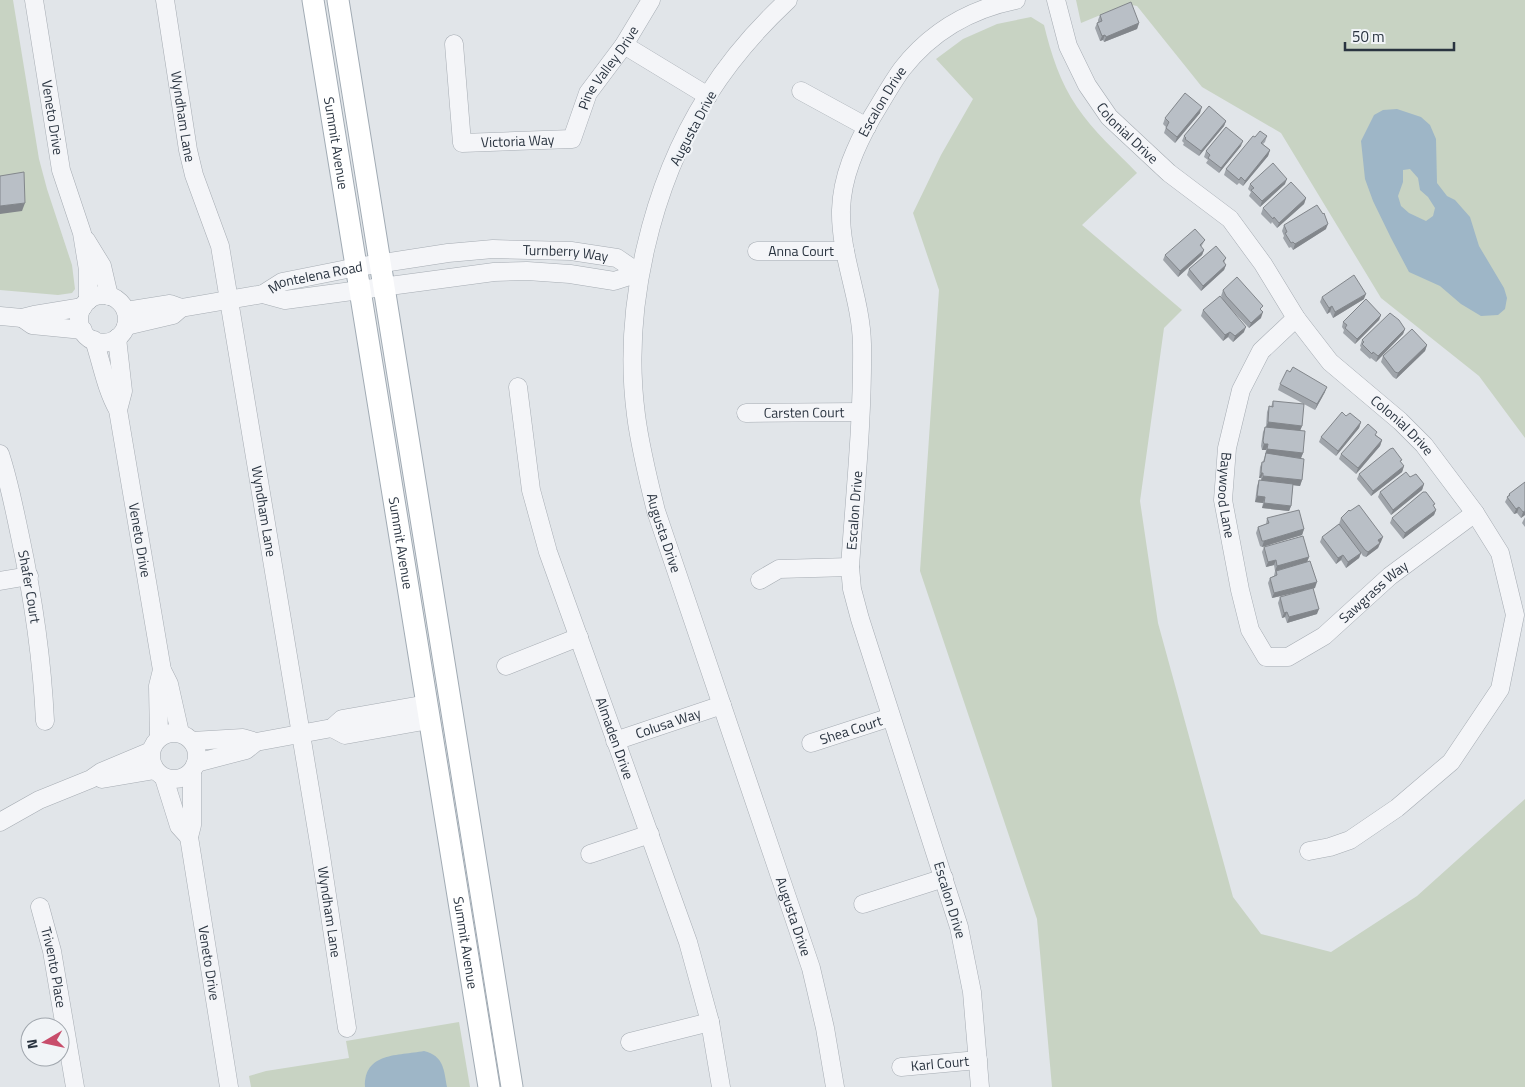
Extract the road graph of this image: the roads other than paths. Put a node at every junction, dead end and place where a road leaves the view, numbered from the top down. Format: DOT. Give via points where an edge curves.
graph roads {
  1 [pos="34,0"];
  2 [pos="165,0"];
  3 [pos="313,0"];
  4 [pos="338,0"];
  5 [pos="651,0"];
  6 [pos="788,0"];
  7 [pos="1016,0"];
  8 [pos="1056,0"];
  9 [pos="454,44"];
  10 [pos="624,45"];
  11 [pos="801,91"];
  12 [pos="708,96"];
  13 [pos="867,127"];
  14 [pos="572,139"];
  15 [pos="82,233"];
  16 [pos="757,251"];
  17 [pos="845,251"];
  18 [pos="369,265"];
  19 [pos="639,273"];
  20 [pos="373,287"];
  21 [pos="263,294"];
  22 [pos="109,296"];
  23 [pos="229,299"];
  24 [pos="85,304"];
  25 [pos="0,316"];
  26 [pos="22,318"];
  27 [pos="1296,318"];
  28 [pos="123,325"];
  29 [pos="88,335"];
  30 [pos="518,387"];
  31 [pos="118,410"];
  32 [pos="860,412"];
  33 [pos="746,413"];
  34 [pos="0,454"];
  35 [pos="1475,513"];
  36 [pos="850,567"];
  37 [pos="29,576"];
  38 [pos="760,580"];
  39 [pos="0,581"];
  40 [pos="1520,615"];
  41 [pos="579,637"];
  42 [pos="1266,657"];
  43 [pos="506,666"];
  44 [pos="162,670"];
  45 [pos="722,705"];
  46 [pos="428,712"];
  47 [pos="891,717"];
  48 [pos="45,721"];
  49 [pos="300,734"];
  50 [pos="186,737"];
  51 [pos="615,741"];
  52 [pos="256,742"];
  53 [pos="811,743"];
  54 [pos="155,744"];
  55 [pos="194,767"];
  56 [pos="160,774"];
  57 [pos="92,779"];
  58 [pos="0,822"];
  59 [pos="650,834"];
  60 [pos="189,837"];
  61 [pos="1309,851"];
  62 [pos="590,854"];
  63 [pos="944,878"];
  64 [pos="863,904"];
  65 [pos="40,907"];
  66 [pos="710,1022"];
  67 [pos="347,1028"];
  68 [pos="630,1042"];
  69 [pos="978,1060"];
  70 [pos="901,1067"];
  71 [pos="75,1087"];
  72 [pos="229,1087"];
  73 [pos="489,1087"];
  74 [pos="512,1087"];
  75 [pos="720,1087"];
  76 [pos="836,1087"];
  77 [pos="980,1087"];
  1 -- 15 [label="street, Veneto Drive" via="61,170"];
  2 -- 23 [label="street, Wyndham Lane" via="188,150 220,246"];
  3 -- 18 [label="main road, Summit Avenue"];
  4 -- 18 [label="main road, Summit Avenue"];
  5 -- 10 [label="street, Pine Valley Drive"];
  6 -- 12 [label="street, Augusta Drive" via="764,23"];
  7 -- 13 [label="street, Escalon Drive" via="966,16 926,44 901,70"];
  8 -- 27 [label="street, Colonial Drive" via="1068,46 1087,85 1110,117 1169,173 1230,219"];
  9 -- 14 [label="street, Victoria Way" via="462,144"];
  10 -- 12 [label="street"];
  10 -- 14 [label="street, Pine Valley Drive" via="588,93"];
  11 -- 13 [label="street"];
  12 -- 19 [label="street, Augusta Drive" via="667,178"];
  13 -- 17 [label="street, Escalon Drive" via="847,172 843,190 841,232"];
  15 -- 22 [label="street, Veneto Drive" via="102,266"];
  15 -- 24 [label="street, Veneto Drive" via="88,270"];
  16 -- 17 [label="street, Anna Court"];
  17 -- 32 [label="street, Escalon Drive" via="862,339"];
  18 -- 19 [label="street, Turnberry Way" via="448,253 527,249 617,258"];
  18 -- 20 [label="main road, Summit Avenue"];
  18 -- 21 [label="street, Montelena Road" via="282,282"];
  19 -- 20 [label="street, Turnberry Way" via="614,281 570,274 494,272"];
  19 -- 45 [label="street, Augusta Drive" via="633,362 635,413 644,463 656,511"];
  20 -- 21 [label="street, Montelena Road" via="285,300"];
  20 -- 46 [label="main road, Summit Avenue"];
  20 -- 74 [label="main road, Summit Avenue"];
  21 -- 23 [label="street, Montelena Road"];
  22 -- 24 [label="street" via="96,296"];
  22 -- 28 [label="street" via="120,301"];
  23 -- 28 [label="street, Montelena Road" via="181,308 170,304"];
  23 -- 49 [label="street, Wyndham Lane"];
  24 -- 26 [label="street"];
  24 -- 29 [label="street" via="80,318"];
  25 -- 26 [label="street"];
  26 -- 29 [label="street" via="32,325"];
  27 -- 35 [label="street, Colonial Drive" via="1330,362 1413,433"];
  27 -- 42 [label="street, Baywood Lane" via="1261,351 1241,390 1227,448 1223,500 1250,630"];
  28 -- 29 [label="street" via="106,342"];
  28 -- 31 [label="street, Veneto Drive" via="123,390"];
  29 -- 31 [label="street, Veneto Drive"];
  30 -- 41 [label="street, Almaden Drive" via="531,490 548,552"];
  31 -- 44 [label="street, Veneto Drive"];
  32 -- 33 [label="street, Carsten Court"];
  32 -- 36 [label="street, Escalon Drive"];
  34 -- 37 [label="street, Shafer Court"];
  35 -- 40 [label="street, Colonial Drive" via="1500,553"];
  35 -- 42 [label="street, Sawgrass Way" via="1390,576 1324,636 1288,658"];
  36 -- 38 [label="street" via="779,569"];
  36 -- 47 [label="street, Escalon Drive" via="860,619"];
  37 -- 39 [label="street"];
  37 -- 48 [label="street, Shafer Court" via="44,683"];
  40 -- 61 [label="street, Colonial Drive" via="1500,689 1451,762 1397,808 1350,840"];
  41 -- 43 [label="street"];
  41 -- 51 [label="street, Almaden Drive"];
  44 -- 50 [label="street, Veneto Drive"];
  44 -- 54 [label="street, Veneto Drive"];
  45 -- 51 [label="street, Colusa Way"];
  45 -- 76 [label="street, Augusta Drive" via="811,968"];
  46 -- 49 [label="street" via="342,719 332,728"];
  46 -- 73 [label="main road, Summit Avenue"];
  47 -- 53 [label="street, Shea Court"];
  47 -- 63 [label="street, Escalon Drive"];
  49 -- 52 [label="street"];
  49 -- 67 [label="street, Wyndham Lane"];
  50 -- 52 [label="street" via="243,738"];
  50 -- 54 [label="street" via="165,734"];
  50 -- 55 [label="street" via="197,756"];
  51 -- 59 [label="street, Almaden Drive"];
  52 -- 55 [label="street" via="246,750"];
  54 -- 56 [label="street" via="150,759"];
  54 -- 57 [label="street"];
  55 -- 56 [label="street" via="180,779"];
  55 -- 60 [label="street, Veneto Drive"];
  56 -- 57 [label="street"];
  56 -- 60 [label="street, Veneto Drive" via="179,826"];
  57 -- 58 [label="street" via="39,800"];
  59 -- 62 [label="street"];
  59 -- 66 [label="street, Almaden Drive" via="688,942"];
  60 -- 72 [label="street, Veneto Drive"];
  63 -- 64 [label="street"];
  63 -- 69 [label="street, Escalon Drive" via="966,956"];
  65 -- 71 [label="street, Trivento Place" via="52,951"];
  66 -- 68 [label="street"];
  66 -- 75 [label="street, Almaden Drive"];
  69 -- 70 [label="street, Karl Court"];
  69 -- 77 [label="street, Escalon Drive"];
}
